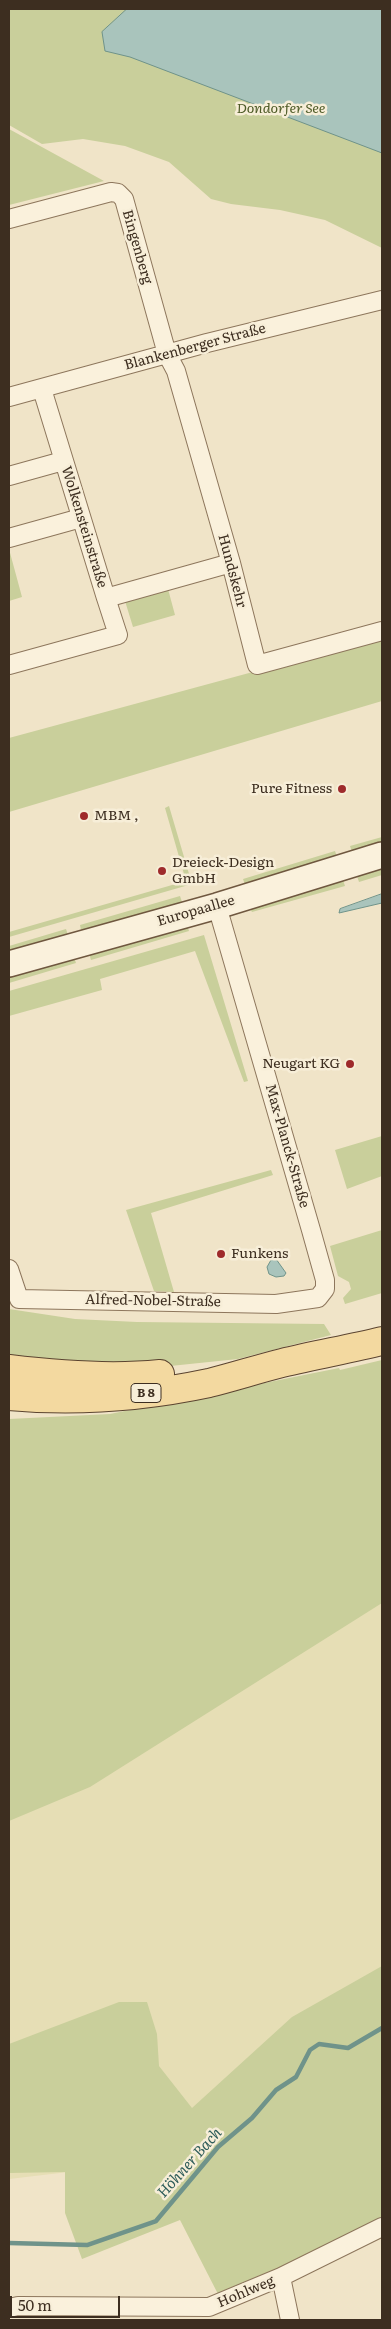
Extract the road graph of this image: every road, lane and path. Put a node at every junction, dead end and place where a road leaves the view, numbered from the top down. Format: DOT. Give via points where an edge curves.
graph roads {
  1 [pos="9,219"];
  2 [pos="382,300"];
  3 [pos="167,354"];
  4 [pos="42,389"];
  5 [pos="9,397"];
  6 [pos="63,461"];
  7 [pos="9,476"];
  8 [pos="81,518"];
  9 [pos="9,538"];
  10 [pos="230,563"];
  11 [pos="106,598"];
  12 [pos="382,631"];
  13 [pos="9,665"];
  14 [pos="382,855"];
  15 [pos="217,906"];
  16 [pos="9,964"];
  17 [pos="9,1269"];
  18 [pos="318,1298"];
  19 [pos="382,1341"];
  20 [pos="281,1364"];
  21 [pos="9,1369"];
  22 [pos="9,1396"];
  23 [pos="382,2228"];
  24 [pos="281,2277"];
  25 [pos="9,2308"];
  26 [pos="290,2320"];
  1 -- 3 [label="street, Bingenberg" via="111,192 118,193 124,199"];
  2 -- 3 [label="street, Blankenberger Straße"];
  3 -- 4 [label="street, Blankenberger Straße"];
  3 -- 10 [label="street, Hundskehr" via="176,370"];
  4 -- 5 [label="street, Blankenberger Straße"];
  4 -- 6 [label="street, Wolkensteinstraße"];
  6 -- 7 [label="street"];
  6 -- 8 [label="street, Wolkensteinstraße"];
  8 -- 9 [label="street"];
  8 -- 11 [label="street, Wolkensteinstraße"];
  10 -- 11 [label="street, Wolkensteinstraße"];
  10 -- 12 [label="street, Hundskehr" via="257,665"];
  11 -- 13 [label="street" via="118,634"];
  14 -- 15 [label="main road, Europaallee"];
  15 -- 16 [label="main road, Europaallee"];
  15 -- 18 [label="street, Max-Planck-Straße" via="325,1280 325,1289"];
  17 -- 18 [label="street, Alfred-Nobel-Straße" via="19,1299 276,1304"];
  19 -- 20 [label="main road, B 8"];
  20 -- 21 [label="main road, B 8" via="133,1377"];
  20 -- 22 [label="main road, B 8" via="208,1383 114,1397"];
  23 -- 24 [label="street, Hohlweg"];
  24 -- 25 [label="street, Hohlweg" via="209,2307"];
  24 -- 26 [label="street"];
}
